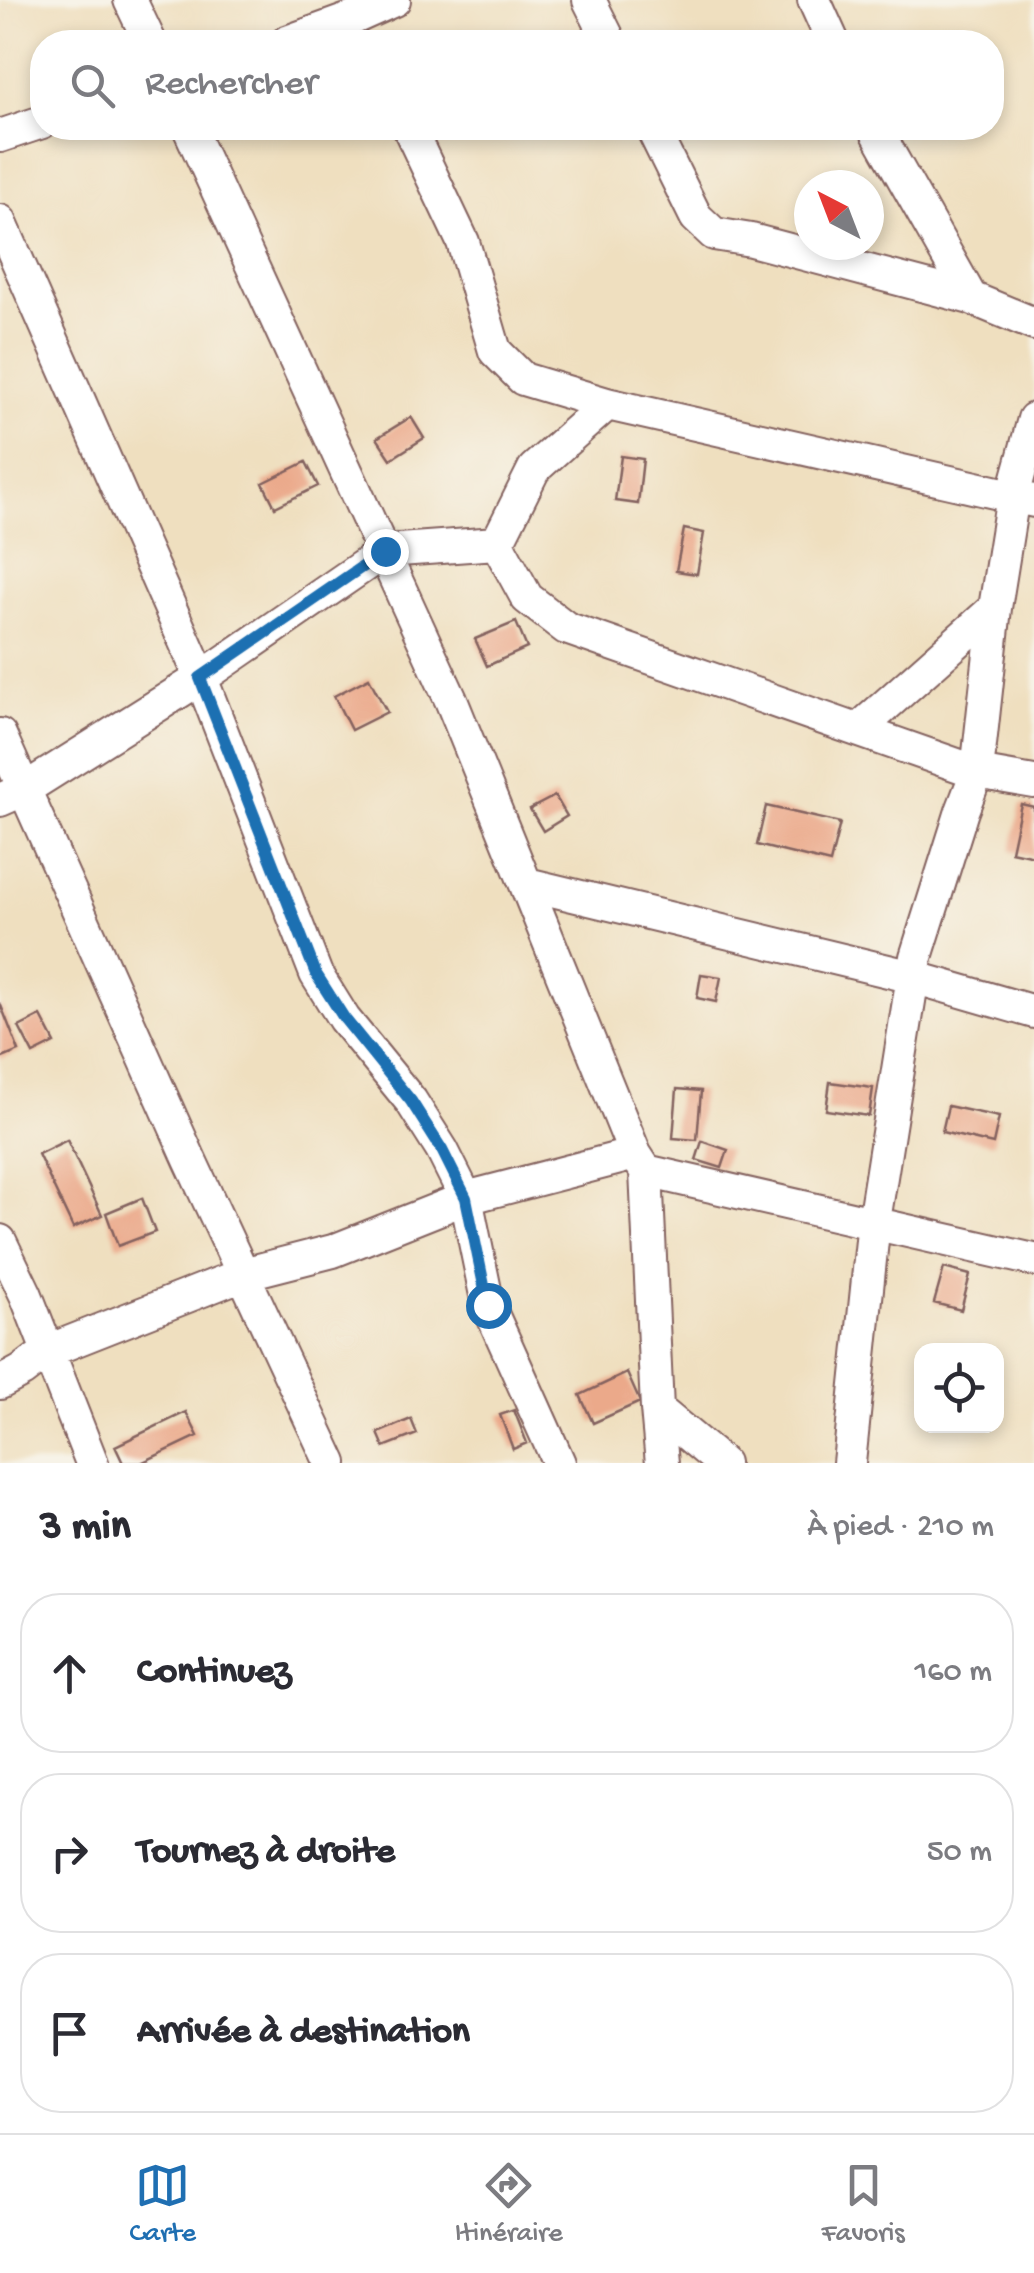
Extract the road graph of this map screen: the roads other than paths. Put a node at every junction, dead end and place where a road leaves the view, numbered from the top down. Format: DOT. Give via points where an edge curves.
graph roads {
  1 [pos="130,0"];
  2 [pos="394,0"];
  3 [pos="588,0"];
  4 [pos="814,0"];
  5 [pos="358,20"];
  6 [pos="144,30"];
  7 [pos="326,30"];
  8 [pos="604,30"];
  9 [pos="828,30"];
  10 [pos="30,126"];
  11 [pos="0,136"];
  12 [pos="195,140"];
  13 [pos="415,140"];
  14 [pos="658,140"];
  15 [pos="883,140"];
  16 [pos="0,221"];
  17 [pos="971,298"];
  18 [pos="1034,324"];
  19 [pos="606,404"];
  20 [pos="1034,419"];
  21 [pos="1023,499"];
  22 [pos="497,543"];
  23 [pos="385,551"];
  24 [pos="995,608"];
  25 [pos="200,678"];
  26 [pos="858,730"];
  27 [pos="0,735"];
  28 [pos="977,772"];
  29 [pos="1034,782"];
  30 [pos="12,794"];
  31 [pos="527,884"];
  32 [pos="912,977"];
  33 [pos="1034,1012"];
  34 [pos="640,1162"];
  35 [pos="466,1198"];
  36 [pos="874,1222"];
  37 [pos="0,1240"];
  38 [pos="1034,1260"];
  39 [pos="243,1274"];
  40 [pos="48,1351"];
  41 [pos="0,1383"];
  42 [pos="657,1409"];
  43 [pos="92,1463"];
  44 [pos="331,1463"];
  45 [pos="559,1463"];
  46 [pos="662,1463"];
  47 [pos="722,1463"];
  48 [pos="849,1463"];
  1 -- 6 [label="street"];
  2 -- 5 [label="street"];
  3 -- 8 [label="street"];
  4 -- 9 [label="street"];
  5 -- 7 [label="street"];
  10 -- 11 [label="street"];
  12 -- 23 [label="street"];
  13 -- 19 [label="street" via="462,242 495,351 523,379"];
  14 -- 17 [label="street" via="696,217 714,234"];
  15 -- 17 [label="street"];
  16 -- 25 [label="street"];
  17 -- 18 [label="street"];
  19 -- 21 [label="street"];
  19 -- 22 [label="street" via="534,469"];
  20 -- 21 [label="street"];
  21 -- 24 [label="street"];
  22 -- 23 [label="street"];
  22 -- 26 [label="street" via="527,598 566,628"];
  23 -- 25 [label="street"];
  23 -- 31 [label="street"];
  24 -- 26 [label="street"];
  24 -- 28 [label="street"];
  25 -- 30 [label="street"];
  25 -- 35 [label="street" via="316,974 411,1101"];
  26 -- 28 [label="street"];
  27 -- 30 [label="street"];
  28 -- 29 [label="street"];
  28 -- 32 [label="street"];
  30 -- 39 [label="street"];
  31 -- 32 [label="street"];
  31 -- 34 [label="street"];
  32 -- 33 [label="street"];
  32 -- 36 [label="street"];
  34 -- 35 [label="street"];
  34 -- 36 [label="street"];
  34 -- 42 [label="street"];
  35 -- 39 [label="street" via="333,1251"];
  35 -- 45 [label="street" via="488,1305"];
  36 -- 38 [label="street"];
  36 -- 48 [label="street"];
  37 -- 40 [label="street"];
  39 -- 40 [label="street"];
  39 -- 44 [label="street"];
  40 -- 41 [label="street"];
  40 -- 43 [label="street"];
  42 -- 46 [label="street"];
  42 -- 47 [label="street"];
}
